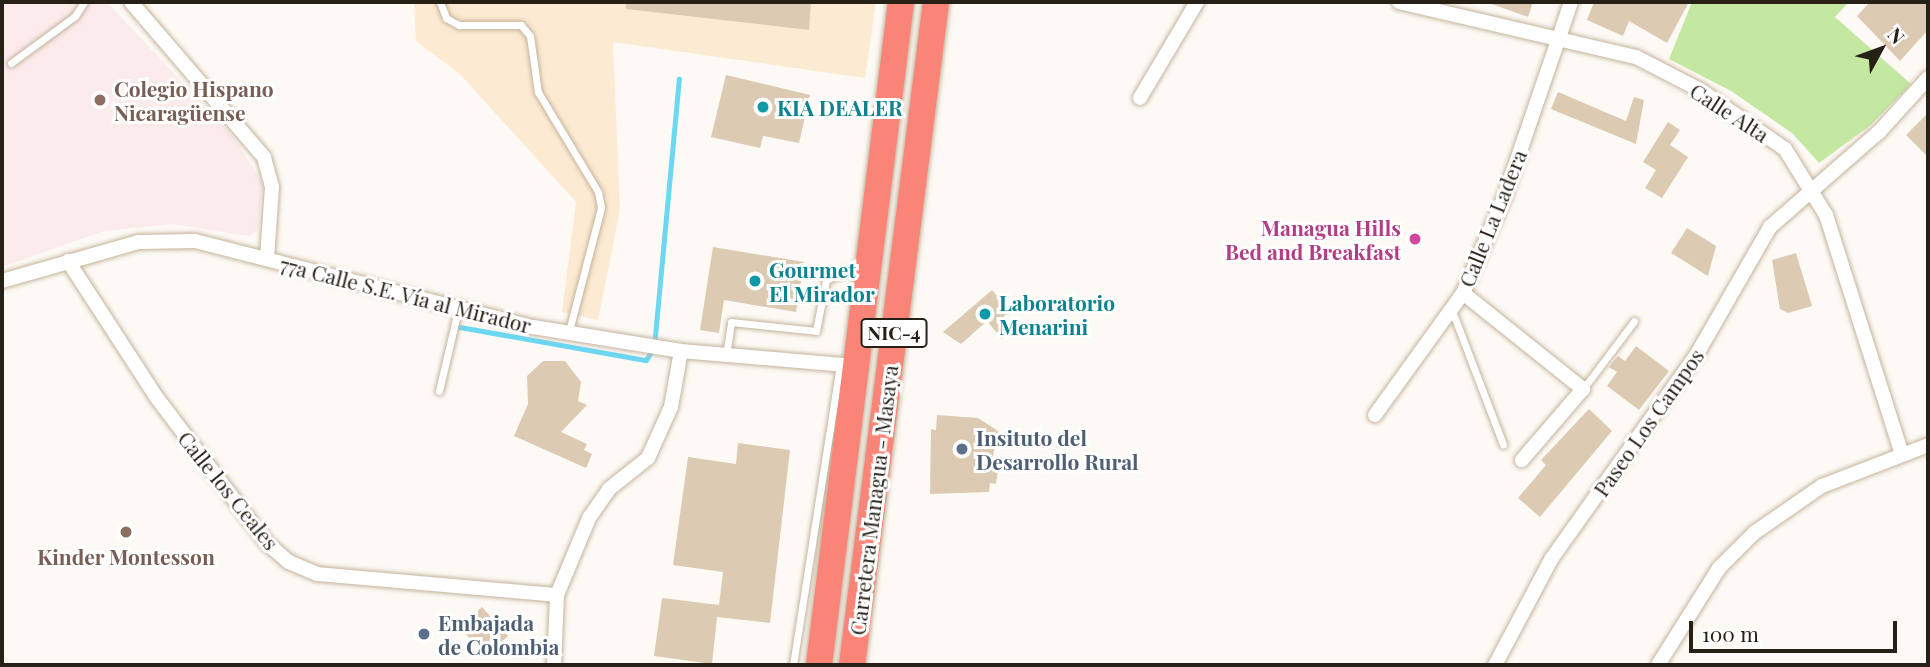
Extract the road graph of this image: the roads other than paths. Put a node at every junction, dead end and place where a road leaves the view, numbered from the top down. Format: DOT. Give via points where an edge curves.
graph roads {
  1 [pos="84,2"];
  2 [pos="131,2"];
  3 [pos="440,2"];
  4 [pos="901,2"];
  5 [pos="936,2"];
  6 [pos="1197,2"];
  7 [pos="1399,2"];
  8 [pos="1571,2"];
  9 [pos="1559,37"];
  10 [pos="11,63"];
  11 [pos="1928,78"];
  12 [pos="1140,99"];
  13 [pos="1811,187"];
  14 [pos="905,238"];
  15 [pos="267,258"];
  16 [pos="68,261"];
  17 [pos="869,261"];
  18 [pos="2,281"];
  19 [pos="1463,293"];
  20 [pos="1450,308"];
  21 [pos="458,310"];
  22 [pos="1634,321"];
  23 [pos="569,331"];
  24 [pos="681,351"];
  25 [pos="726,355"];
  26 [pos="848,366"];
  27 [pos="1583,389"];
  28 [pos="439,391"];
  29 [pos="1375,415"];
  30 [pos="1503,444"];
  31 [pos="1928,445"];
  32 [pos="1902,454"];
  33 [pos="1522,460"];
  34 [pos="871,519"];
  35 [pos="557,595"];
  36 [pos="554,665"];
  37 [pos="793,665"];
  38 [pos="819,665"];
  39 [pos="852,665"];
  40 [pos="1495,665"];
  41 [pos="1658,665"];
  1 -- 10 [label="lane" via="75,16"];
  2 -- 15 [label="street" via="264,158 272,187"];
  3 -- 23 [label="lane" via="446,18 459,25 521,25 530,36 538,92 598,192 601,208"];
  4 -- 17 [label="highway, Carretera Managua - Masaya / NIC-4"];
  5 -- 14 [label="highway, Carretera Managua - Masaya / NIC-4"];
  6 -- 12 [label="street"];
  7 -- 9 [label="street, Calle Alta"];
  8 -- 9 [label="street, Calle La Ladera"];
  9 -- 13 [label="street, Calle Alta" via="1636,57 1700,90 1785,149"];
  9 -- 19 [label="street, Calle La Ladera" via="1504,198"];
  11 -- 13 [label="street, Paseo Los Campos" via="1879,132"];
  13 -- 32 [label="street, Calle Alta" via="1826,215"];
  13 -- 40 [label="street, Paseo Los Campos" via="1770,228 1698,354 1552,558"];
  14 -- 26 [label="highway" via="878,298 869,355"];
  14 -- 34 [label="highway, Carretera Managua - Masaya / NIC-4"];
  15 -- 16 [label="street, 77a Calle S.E. Vía al Mirador" via="195,241 139,242"];
  15 -- 21 [label="street, 77a Calle S.E. Vía al Mirador"];
  16 -- 18 [label="street, 77a Calle S.E. Vía al Mirador"];
  16 -- 35 [label="street, Calle los Ceales" via="157,398 268,544 289,562 317,574"];
  17 -- 25 [label="lane" via="825,280 816,331 731,322"];
  17 -- 26 [label="highway, Carretera Managua - Masaya / NIC-4"];
  19 -- 20 [label="street, Calle La Ladera"];
  19 -- 27 [label="street"];
  20 -- 29 [label="street, Calle La Ladera"];
  20 -- 30 [label="lane"];
  21 -- 23 [label="street, 77a Calle S.E. Vía al Mirador"];
  21 -- 28 [label="lane"];
  22 -- 27 [label="lane"];
  23 -- 24 [label="street, 77a Calle S.E. Vía al Mirador"];
  24 -- 25 [label="street, 77a Calle S.E. Vía al Mirador"];
  24 -- 35 [label="street" via="671,407 648,458 609,489 589,518"];
  25 -- 26 [label="street, 77a Calle S.E. Vía al Mirador"];
  26 -- 34 [label="highway" via="865,390 858,466"];
  26 -- 37 [label="lane"];
  26 -- 38 [label="highway, Carretera Managua - Masaya / NIC-4"];
  27 -- 33 [label="street"];
  31 -- 32 [label="street"];
  32 -- 41 [label="street" via="1822,486 1754,533 1719,568"];
  34 -- 39 [label="highway, Carretera Managua - Masaya / NIC-4"];
  35 -- 36 [label="street"];
}
